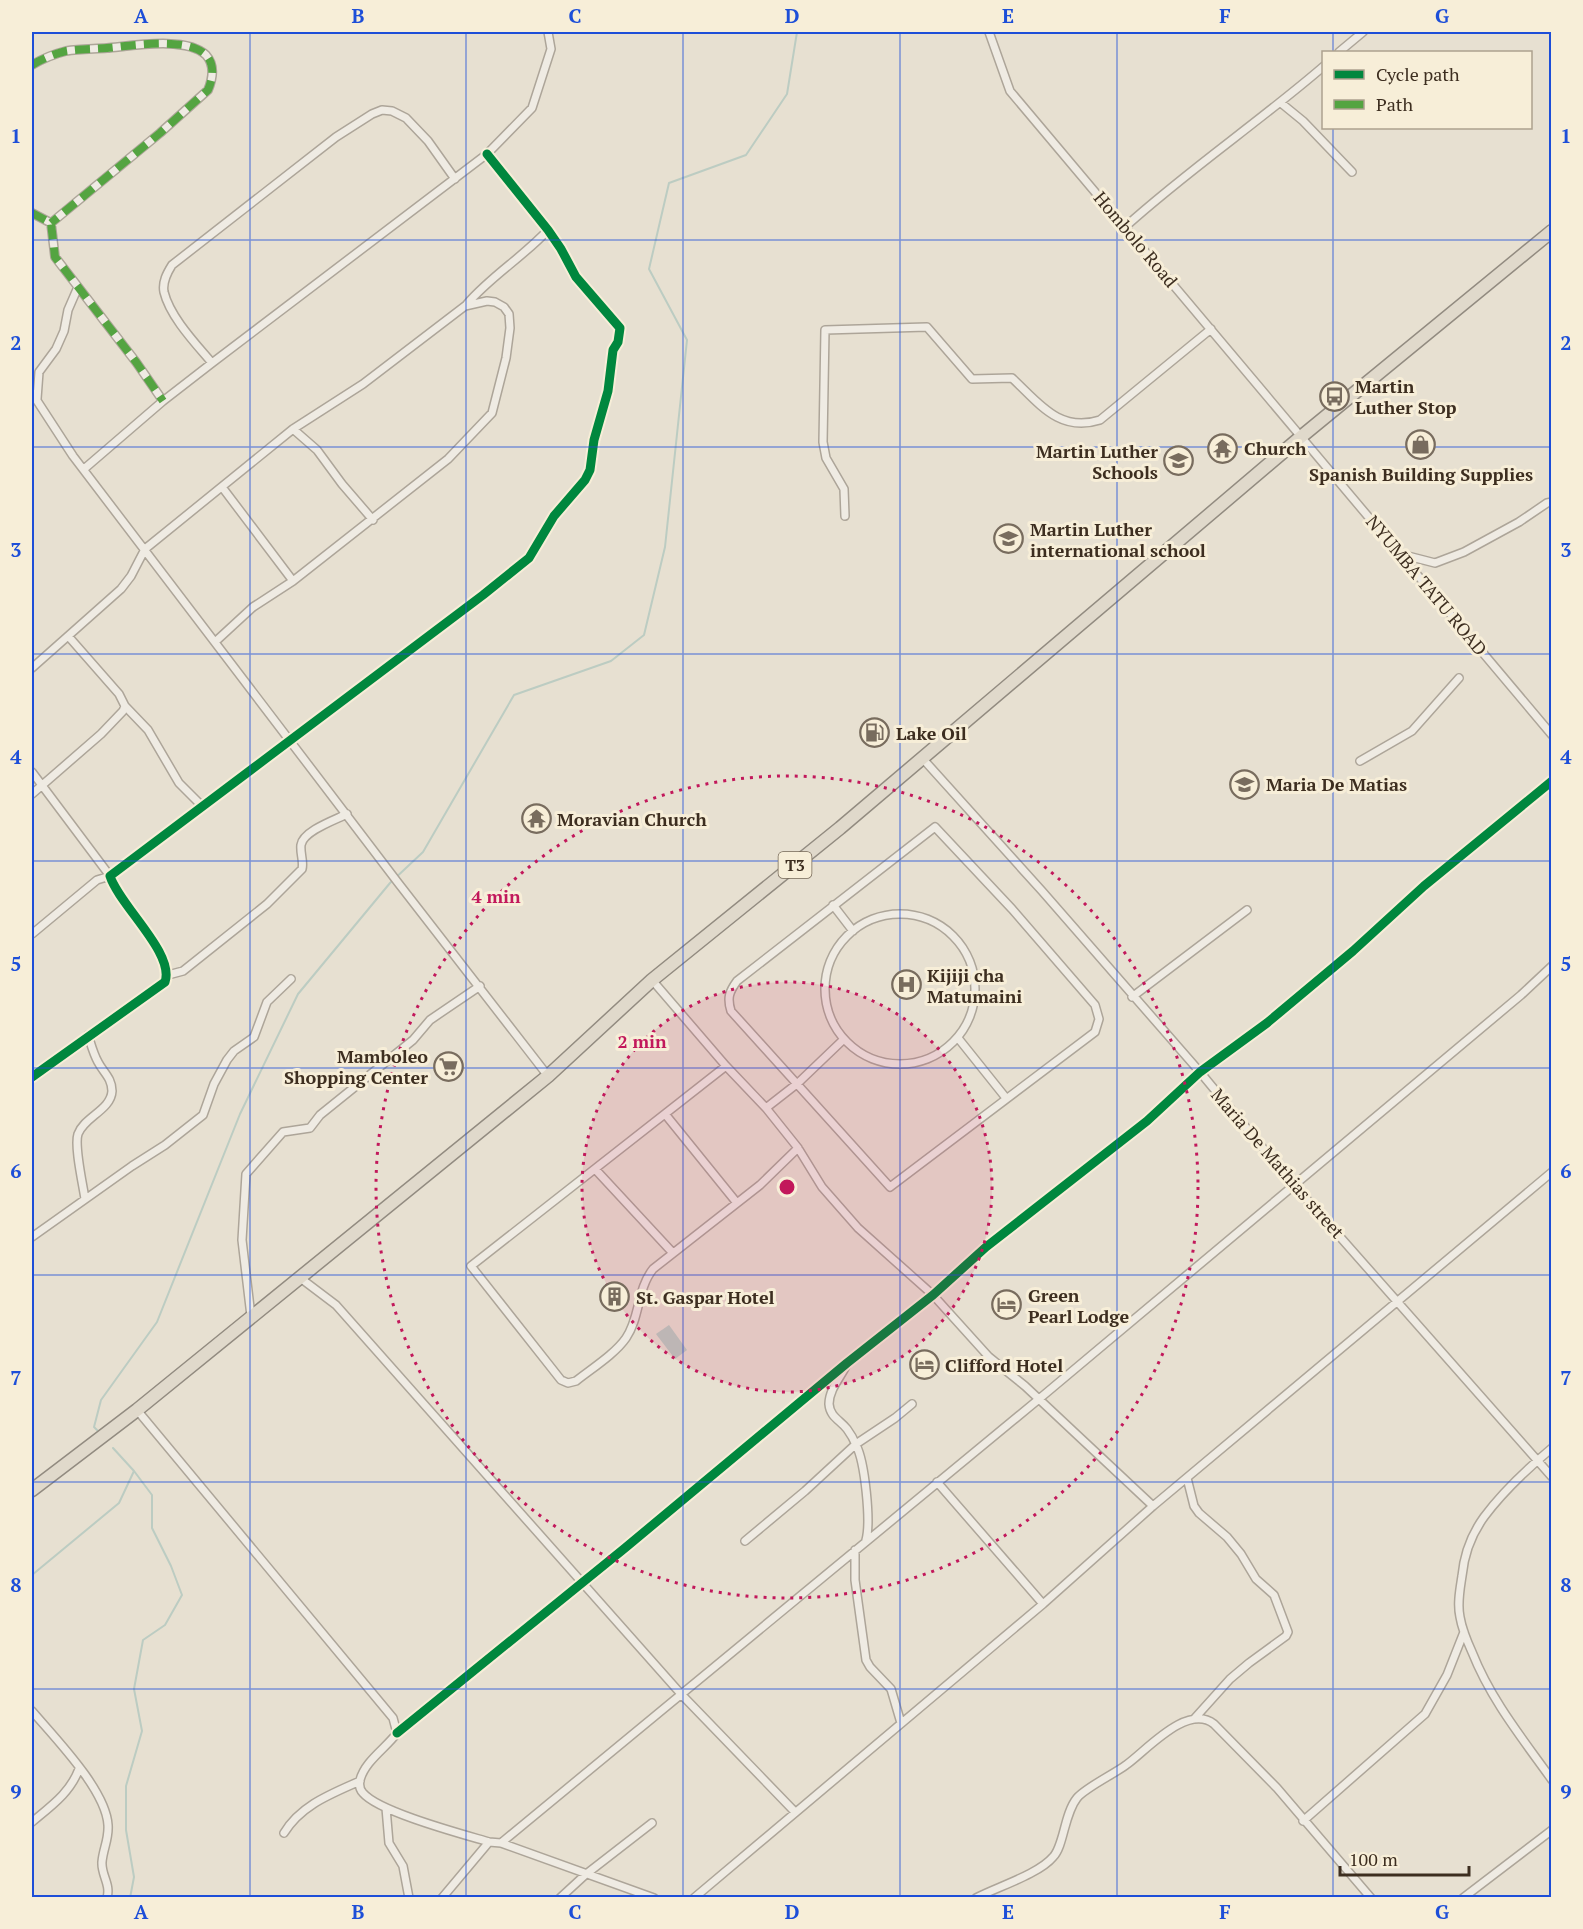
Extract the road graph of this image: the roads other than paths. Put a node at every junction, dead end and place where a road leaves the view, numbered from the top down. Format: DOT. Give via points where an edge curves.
graph roads {
  1 [pos="548,32"];
  2 [pos="989,32"];
  3 [pos="1363,32"];
  4 [pos="1340,51"];
  5 [pos="32,65"];
  6 [pos="1322,67"];
  7 [pos="1281,103"];
  8 [pos="487,154"];
  9 [pos="1352,172"];
  10 [pos="454,179"];
  11 [pos="32,213"];
  12 [pos="51,223"];
  13 [pos="1125,227"];
  14 [pos="548,230"];
  15 [pos="1551,231"];
  16 [pos="78,287"];
  17 [pos="465,306"];
  18 [pos="1211,328"];
  19 [pos="212,363"];
  20 [pos="32,393"];
  21 [pos="37,399"];
  22 [pos="163,401"];
  23 [pos="293,429"];
  24 [pos="1302,436"];
  25 [pos="84,469"];
  26 [pos="222,487"];
  27 [pos="1551,502"];
  28 [pos="845,516"];
  29 [pos="373,520"];
  30 [pos="145,549"];
  31 [pos="1400,554"];
  32 [pos="293,581"];
  33 [pos="69,637"];
  34 [pos="214,642"];
  35 [pos="32,668"];
  36 [pos="1459,678"];
  37 [pos="125,706"];
  38 [pos="1551,735"];
  39 [pos="290,741"];
  40 [pos="923,759"];
  41 [pos="1360,761"];
  42 [pos="32,772"];
  43 [pos="1551,781"];
  44 [pos="42,786"];
  45 [pos="32,794"];
  46 [pos="203,807"];
  47 [pos="347,814"];
  48 [pos="110,876"];
  49 [pos="833,905"];
  50 [pos="1247,910"];
  51 [pos="853,931"];
  52 [pos="32,934"];
  53 [pos="1551,966"];
  54 [pos="168,975"];
  55 [pos="291,979"];
  56 [pos="652,980"];
  57 [pos="480,986"];
  58 [pos="1132,997"];
  59 [pos="88,1035"];
  60 [pos="958,1038"];
  61 [pos="844,1039"];
  62 [pos="726,1066"];
  63 [pos="1200,1072"];
  64 [pos="548,1076"];
  65 [pos="32,1077"];
  66 [pos="798,1083"];
  67 [pos="1006,1098"];
  68 [pos="766,1108"];
  69 [pos="665,1114"];
  70 [pos="798,1148"];
  71 [pos="595,1169"];
  72 [pos="1551,1172"];
  73 [pos="1295,1184"];
  74 [pos="85,1200"];
  75 [pos="736,1203"];
  76 [pos="32,1238"];
  77 [pos="672,1252"];
  78 [pos="299,1277"];
  79 [pos="933,1295"];
  80 [pos="1396,1301"];
  81 [pos="251,1316"];
  82 [pos="989,1357"];
  83 [pos="847,1363"];
  84 [pos="967,1369"];
  85 [pos="1039,1399"];
  86 [pos="912,1404"];
  87 [pos="137,1410"];
  88 [pos="856,1444"];
  89 [pos="1551,1448"];
  90 [pos="1537,1461"];
  91 [pos="1551,1477"];
  92 [pos="1187,1478"];
  93 [pos="937,1482"];
  94 [pos="32,1490"];
  95 [pos="1153,1506"];
  96 [pos="866,1540"];
  97 [pos="745,1541"];
  98 [pos="855,1550"];
  99 [pos="581,1583"];
  100 [pos="1043,1604"];
  101 [pos="1464,1632"];
  102 [pos="681,1694"];
  103 [pos="32,1712"];
  104 [pos="1194,1719"];
  105 [pos="901,1723"];
  106 [pos="397,1733"];
  107 [pos="79,1769"];
  108 [pos="1551,1780"];
  109 [pos="360,1781"];
  110 [pos="386,1808"];
  111 [pos="795,1812"];
  112 [pos="1304,1821"];
  113 [pos="32,1822"];
  114 [pos="652,1823"];
  115 [pos="1551,1830"];
  116 [pos="284,1833"];
  117 [pos="489,1842"];
  118 [pos="501,1843"];
  119 [pos="585,1875"];
  120 [pos="107,1898"];
  121 [pos="409,1898"];
  122 [pos="442,1898"];
  123 [pos="560,1898"];
  124 [pos="654,1898"];
  125 [pos="694,1898"];
  126 [pos="976,1898"];
  127 [pos="1371,1898"];
  128 [pos="1463,1898"];
  1 -- 8 [label="street" via="550,49 531,108"];
  2 -- 13 [label="street, Hombolo Road" via="1010,91"];
  3 -- 4 [label="street"];
  5 -- 12 [label="street" via="65,51 140,44 195,48 206,55 213,68 208,90"];
  6 -- 7 [label="street"];
  7 -- 9 [label="street" via="1304,121"];
  7 -- 13 [label="street"];
  8 -- 10 [label="street"];
  8 -- 14 [label="street"];
  10 -- 19 [label="street"];
  10 -- 19 [label="street" via="428,141 406,118 392,111 372,114 336,137 172,265 164,291 189,336"];
  11 -- 12 [label="street"];
  12 -- 16 [label="street" via="55,257"];
  13 -- 18 [label="street, Hombolo Road"];
  14 -- 17 [label="street" via="529,250 484,284"];
  14 -- 39 [label="street" via="576,277 620,328 585,480 554,516 529,558"];
  15 -- 24 [label="highway, T3"];
  16 -- 21 [label="street" via="56,349 39,372"];
  16 -- 22 [label="street"];
  17 -- 23 [label="street" via="363,384"];
  17 -- 29 [label="street" via="495,302 509,314 507,358 492,413 448,459"];
  18 -- 24 [label="street, Hombolo Road"];
  18 -- 28 [label="street" via="1100,420 1086,425 1056,418 1012,378 972,379 927,327 825,330 823,442 826,458 844,489"];
  19 -- 22 [label="street"];
  20 -- 21 [label="street"];
  21 -- 25 [label="street"];
  22 -- 25 [label="street"];
  23 -- 26 [label="street"];
  23 -- 29 [label="street" via="317,450"];
  24 -- 31 [label="street, NYUMBA TATU ROAD"];
  24 -- 40 [label="highway, T3"];
  25 -- 30 [label="street"];
  26 -- 30 [label="street"];
  26 -- 32 [label="street"];
  27 -- 31 [label="street" via="1464,552 1435,563"];
  29 -- 32 [label="street"];
  30 -- 33 [label="street" via="121,589"];
  30 -- 34 [label="street"];
  31 -- 38 [label="street, NYUMBA TATU ROAD"];
  32 -- 34 [label="street" via="253,607"];
  33 -- 35 [label="street"];
  33 -- 37 [label="street"];
  34 -- 39 [label="street"];
  36 -- 41 [label="street" via="1412,731"];
  37 -- 44 [label="street" via="101,734"];
  37 -- 46 [label="street" via="148,730 179,783"];
  39 -- 46 [label="street"];
  39 -- 47 [label="street"];
  40 -- 56 [label="highway, T3"];
  40 -- 58 [label="street, Maria De Mathias street"];
  42 -- 44 [label="street"];
  43 -- 63 [label="street" via="1267,1023"];
  44 -- 45 [label="street"];
  44 -- 48 [label="street"];
  46 -- 48 [label="street"];
  47 -- 54 [label="street" via="304,838 303,867 283,890 188,967"];
  47 -- 57 [label="street"];
  48 -- 52 [label="street" via="97,880"];
  48 -- 54 [label="street" via="162,956"];
  49 -- 51 [label="street"];
  49 -- 66 [label="street" via="729,991 731,1011"];
  49 -- 67 [label="street" via="935,827 1012,909 1095,1005 1099,1019 1095,1032"];
  50 -- 58 [label="street"];
  51 -- 60 [label="street" via="870,920 890,915 930,920 947,930 971,962 976,982 969,1021"];
  51 -- 61 [label="street" via="841,943 826,974 827,1009"];
  53 -- 73 [label="street"];
  54 -- 59 [label="street" via="160,987"];
  55 -- 74 [label="street" via="267,1002 254,1037 227,1059 203,1115"];
  56 -- 62 [label="street"];
  56 -- 64 [label="highway, T3"];
  57 -- 64 [label="street"];
  57 -- 81 [label="street" via="430,1020 413,1040 320,1115 310,1128 283,1132 246,1173 242,1239"];
  58 -- 63 [label="street, Maria De Mathias street"];
  59 -- 65 [label="street"];
  59 -- 74 [label="street" via="99,1065 111,1081 112,1091 78,1136"];
  60 -- 61 [label="street" via="938,1054 914,1063 897,1064 864,1055"];
  60 -- 67 [label="street"];
  61 -- 66 [label="street"];
  62 -- 68 [label="street"];
  62 -- 69 [label="street"];
  63 -- 73 [label="street, Maria De Mathias street"];
  63 -- 79 [label="street" via="1147,1121 986,1247"];
  64 -- 78 [label="highway, T3"];
  66 -- 67 [label="street" via="890,1187"];
  66 -- 68 [label="street"];
  68 -- 70 [label="street"];
  69 -- 71 [label="street"];
  69 -- 75 [label="street"];
  70 -- 75 [label="street" via="769,1178"];
  70 -- 79 [label="street" via="822,1187 858,1228"];
  71 -- 77 [label="street"];
  71 -- 77 [label="street" via="471,1266 561,1380 576,1381 626,1339 649,1274"];
  72 -- 80 [label="street"];
  73 -- 80 [label="street, Maria De Mathias street"];
  73 -- 85 [label="street"];
  74 -- 76 [label="street"];
  75 -- 77 [label="street"];
  78 -- 81 [label="highway, T3"];
  78 -- 99 [label="street" via="336,1305"];
  79 -- 82 [label="street"];
  79 -- 83 [label="street"];
  80 -- 90 [label="street, Maria De Mathias street"];
  80 -- 92 [label="street"];
  81 -- 87 [label="highway, T3"];
  82 -- 84 [label="street"];
  82 -- 85 [label="street"];
  83 -- 88 [label="street" via="831,1392 829,1407"];
  83 -- 99 [label="street"];
  85 -- 93 [label="street"];
  85 -- 95 [label="street"];
  86 -- 88 [label="street"];
  87 -- 94 [label="highway, T3"];
  87 -- 106 [label="street" via="393,1718"];
  88 -- 96 [label="street" via="865,1478"];
  88 -- 97 [label="street"];
  89 -- 90 [label="street"];
  90 -- 91 [label="street, Maria De Mathias street"];
  90 -- 101 [label="street" via="1514,1481 1469,1544 1459,1604"];
  92 -- 95 [label="street"];
  92 -- 104 [label="street" via="1199,1514 1227,1537 1256,1579 1274,1594 1288,1632 1230,1679"];
  93 -- 96 [label="street"];
  93 -- 100 [label="street"];
  95 -- 100 [label="street"];
  96 -- 98 [label="street"];
  98 -- 102 [label="street"];
  98 -- 105 [label="street" via="855,1580 866,1659 891,1689"];
  99 -- 102 [label="street"];
  99 -- 106 [label="street"];
  100 -- 105 [label="street"];
  101 -- 108 [label="street" via="1499,1707"];
  101 -- 112 [label="street" via="1447,1675 1425,1714"];
  102 -- 111 [label="street"];
  102 -- 118 [label="street"];
  103 -- 107 [label="street"];
  104 -- 112 [label="street" via="1208,1719 1214,1724"];
  104 -- 126 [label="street" via="1155,1739 1128,1764 1077,1797 1054,1857 1040,1868"];
  105 -- 111 [label="street"];
  106 -- 109 [label="street" via="368,1763"];
  107 -- 113 [label="street" via="68,1791"];
  107 -- 120 [label="street" via="98,1795 108,1821 102,1864 109,1888"];
  109 -- 110 [label="street" via="364,1795"];
  109 -- 116 [label="street" via="305,1809"];
  110 -- 117 [label="street"];
  110 -- 121 [label="street" via="389,1843 403,1866"];
  111 -- 125 [label="street"];
  112 -- 127 [label="street"];
  114 -- 119 [label="street"];
  115 -- 128 [label="street"];
  117 -- 118 [label="street"];
  117 -- 122 [label="street"];
  118 -- 119 [label="street"];
  119 -- 123 [label="street"];
  119 -- 124 [label="street"];
}
